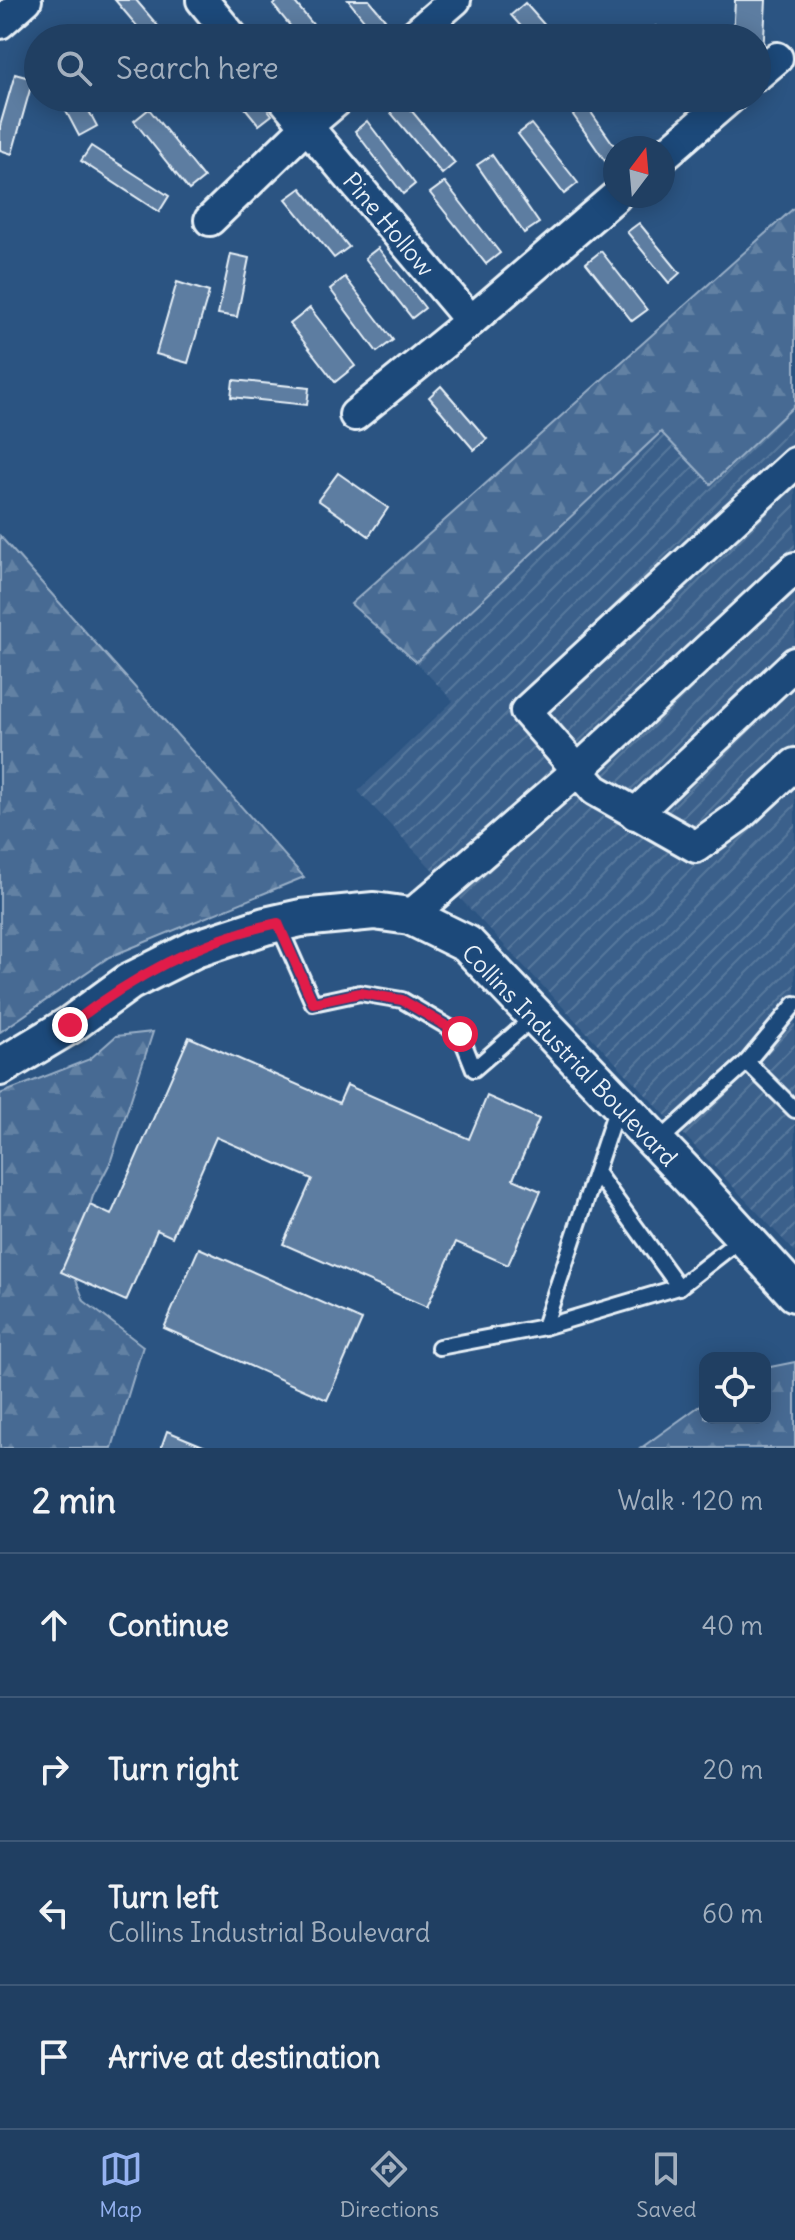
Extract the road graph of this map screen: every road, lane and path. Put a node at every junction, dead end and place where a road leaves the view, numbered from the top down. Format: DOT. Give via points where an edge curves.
graph roads {
  1 [pos="26,0"];
  2 [pos="202,0"];
  3 [pos="455,0"];
  4 [pos="0,23"];
  5 [pos="222,24"];
  6 [pos="427,24"];
  7 [pos="295,112"];
  8 [pos="324,112"];
  9 [pos="714,112"];
  10 [pos="307,126"];
  11 [pos="675,146"];
  12 [pos="603,207"];
  13 [pos="210,220"];
  14 [pos="471,321"];
  15 [pos="355,415"];
  16 [pos="795,463"];
  17 [pos="795,568"];
  18 [pos="795,663"];
  19 [pos="795,764"];
  20 [pos="577,771"];
  21 [pos="635,814"];
  22 [pos="410,916"];
  23 [pos="278,923"];
  24 [pos="795,1004"];
  25 [pos="535,1016"];
  26 [pos="747,1062"];
  27 [pos="0,1067"];
  28 [pos="618,1103"];
  29 [pos="795,1110"];
  30 [pos="657,1143"];
  31 [pos="596,1172"];
  32 [pos="743,1236"];
  33 [pos="679,1287"];
  34 [pos="795,1293"];
  35 [pos="544,1327"];
  36 [pos="439,1347"];
  1 -- 4 [label="street"];
  2 -- 5 [label="street"];
  3 -- 6 [label="street"];
  7 -- 10 [label="street, Pine Hollow"];
  8 -- 10 [label="street"];
  9 -- 11 [label="street"];
  10 -- 13 [label="street"];
  10 -- 14 [label="street, Pine Hollow"];
  12 -- 14 [label="street"];
  14 -- 15 [label="street"];
  16 -- 20 [label="street" via="526,711"];
  17 -- 20 [label="street"];
  18 -- 21 [label="street"];
  19 -- 21 [label="street" via="696,847"];
  20 -- 21 [label="street" via="595,790"];
  20 -- 22 [label="street"];
  22 -- 23 [label="street, Collins Industrial Boulevard" via="374,911"];
  22 -- 25 [label="street, Collins Industrial Boulevard" via="467,944"];
  23 -- 25 [label="lane" via="313,1003 360,993 402,1000 460,1034 474,1069"];
  23 -- 27 [label="street, Collins Industrial Boulevard" via="161,964"];
  24 -- 26 [label="lane"];
  25 -- 28 [label="street, Collins Industrial Boulevard"];
  26 -- 29 [label="lane"];
  26 -- 30 [label="lane"];
  28 -- 30 [label="street, Collins Industrial Boulevard"];
  28 -- 31 [label="lane"];
  30 -- 32 [label="street, Collins Industrial Boulevard"];
  31 -- 33 [label="lane"];
  31 -- 35 [label="lane"];
  32 -- 33 [label="lane"];
  32 -- 34 [label="street, Collins Industrial Boulevard"];
  33 -- 35 [label="lane"];
  35 -- 36 [label="lane"];
}
